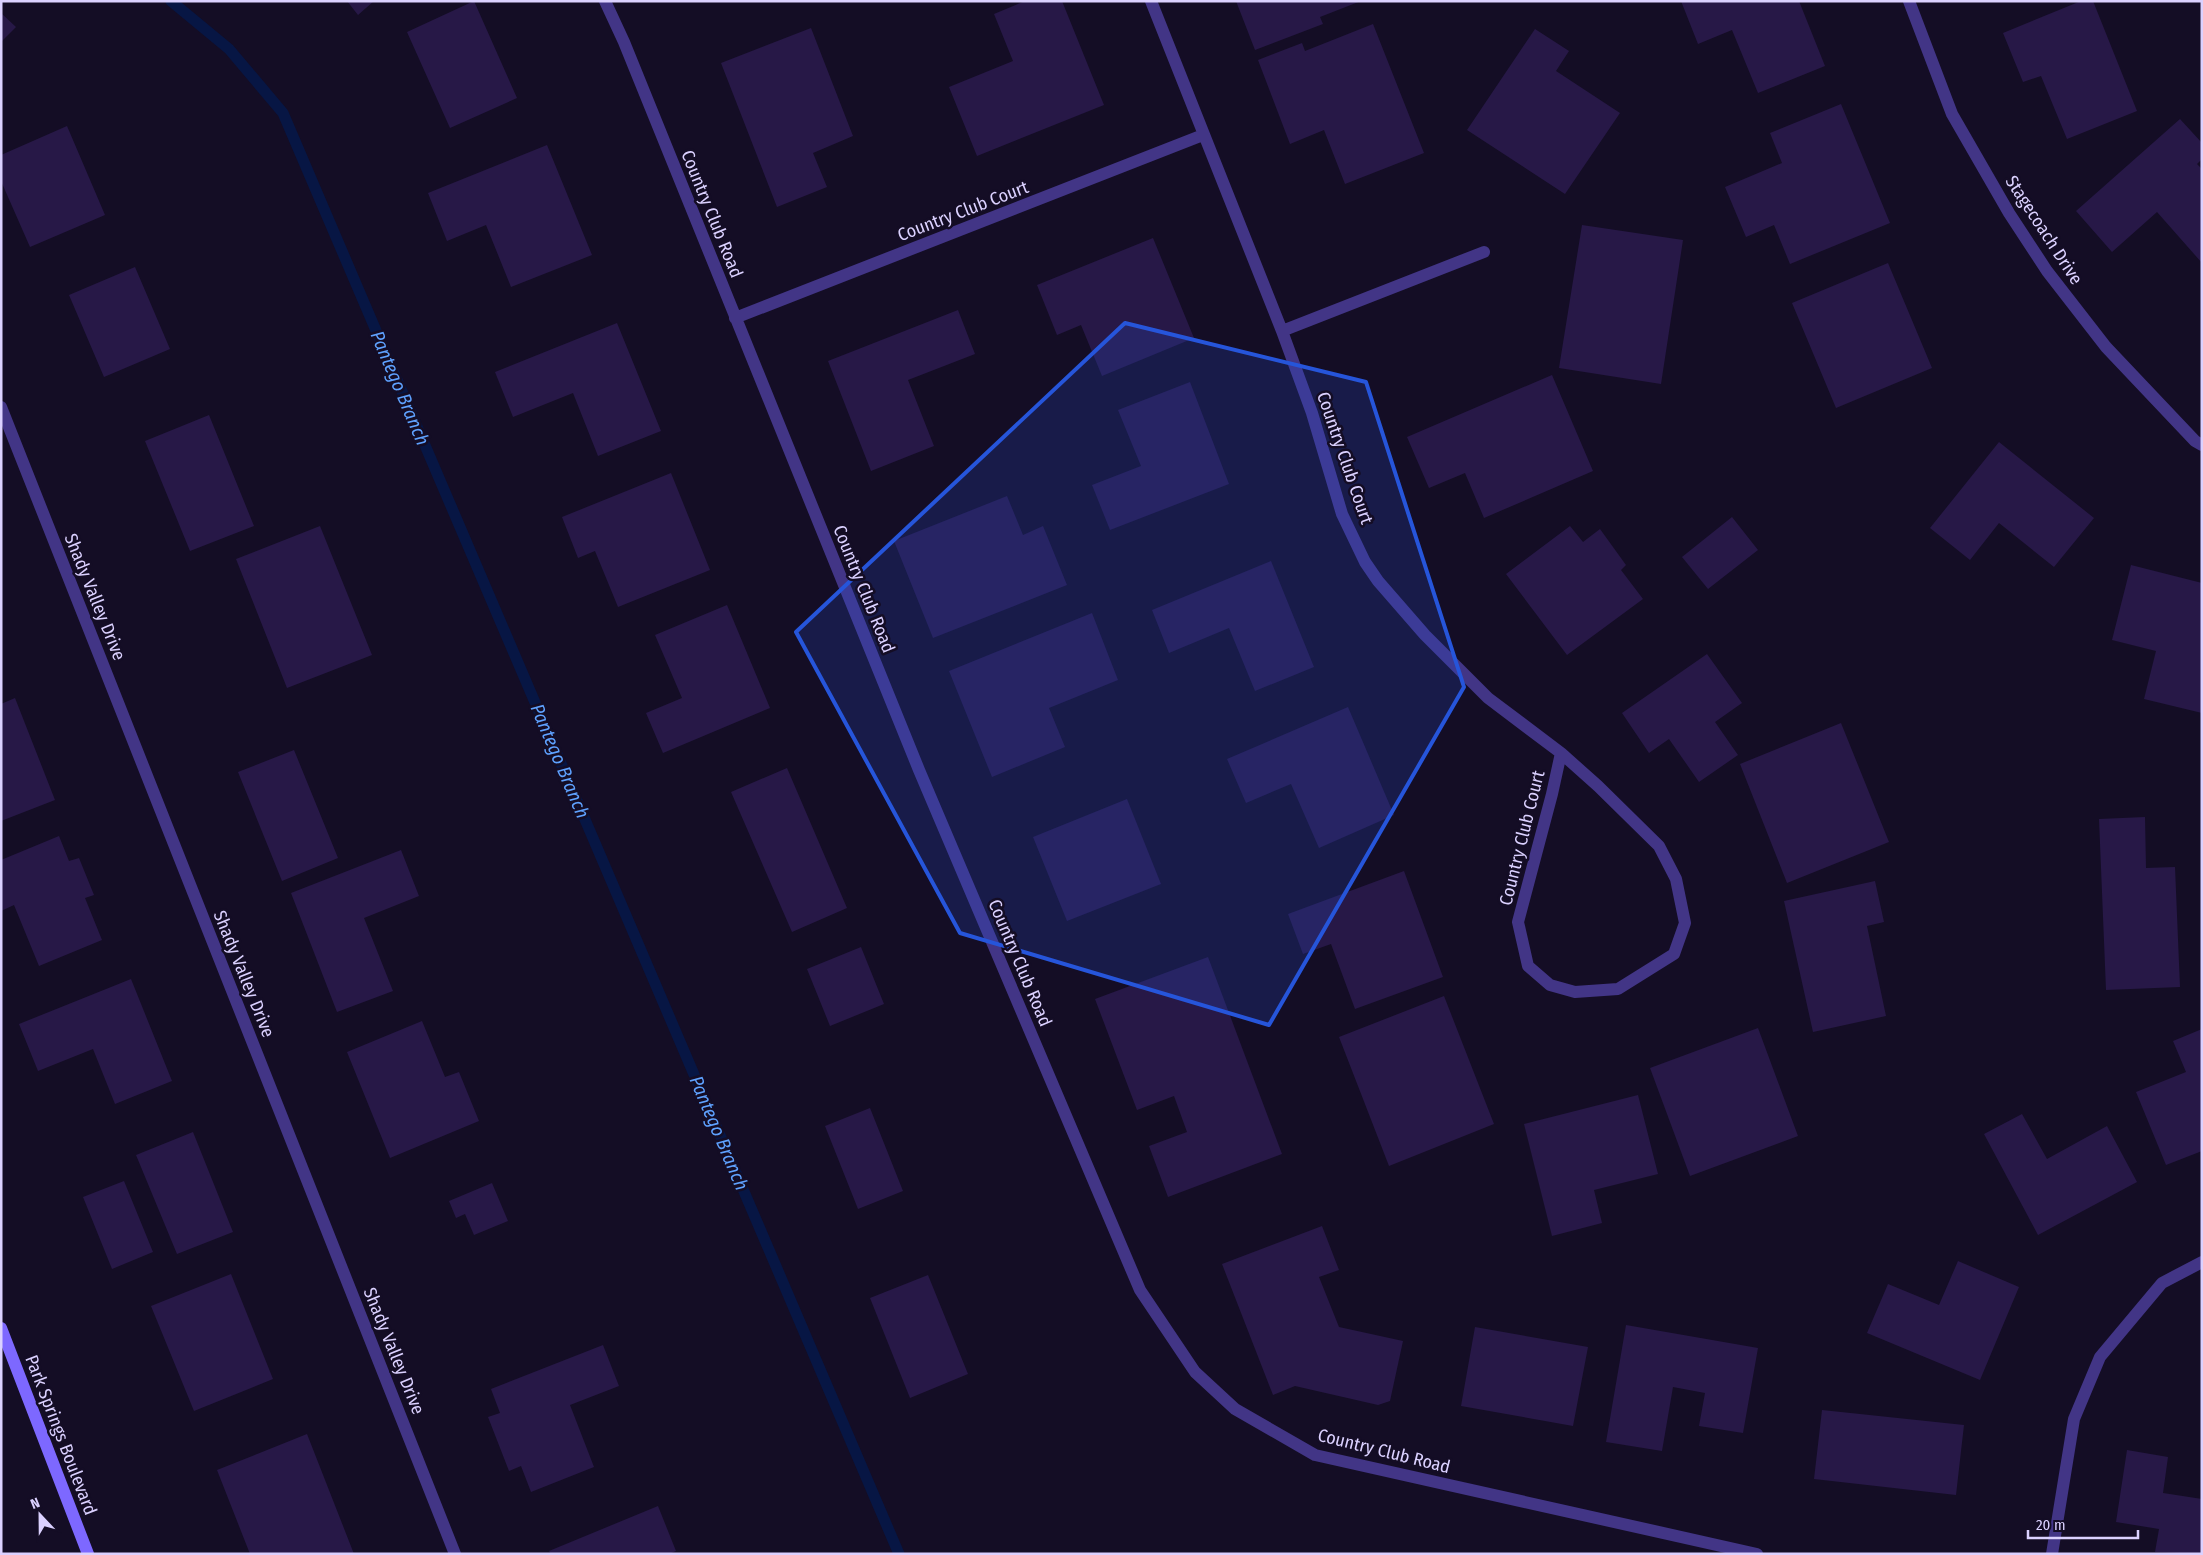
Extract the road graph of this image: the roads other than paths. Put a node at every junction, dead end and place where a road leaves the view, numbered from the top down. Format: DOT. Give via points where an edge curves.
graph roads {
  1 [pos="605,1"];
  2 [pos="1151,1"];
  3 [pos="1909,1"];
  4 [pos="1203,136"];
  5 [pos="1484,252"];
  6 [pos="735,318"];
  7 [pos="1282,331"];
  8 [pos="1,407"];
  9 [pos="2202,445"];
  10 [pos="1561,753"];
  11 [pos="2202,1262"];
  12 [pos="1,1328"];
  13 [pos="88,1554"];
  14 [pos="455,1554"];
  15 [pos="1757,1554"];
  16 [pos="2052,1554"];
  1 -- 6 [label="street, Country Club Road"];
  2 -- 4 [label="street, Country Club Court"];
  3 -- 9 [label="street, Stagecoach Drive" via="1952,114 2047,271 2106,347"];
  4 -- 6 [label="street, Country Club Court"];
  4 -- 7 [label="street, Country Club Court"];
  5 -- 7 [label="street"];
  6 -- 15 [label="street, Country Club Road" via="919,770 1140,1290 1195,1372 1235,1409 1315,1455"];
  7 -- 10 [label="street, Country Club Court" via="1312,413 1342,514 1364,562 1425,635 1488,698"];
  8 -- 14 [label="street, Shady Valley Drive"];
  10 -- 10 [label="street, Country Club Court" via="1518,922 1528,966 1550,985 1575,992 1618,989 1674,954 1685,924 1676,879 1659,846"];
  11 -- 16 [label="street" via="2162,1283 2100,1357 2074,1419"];
  12 -- 13 [label="main road, Park Springs Boulevard"];
}
